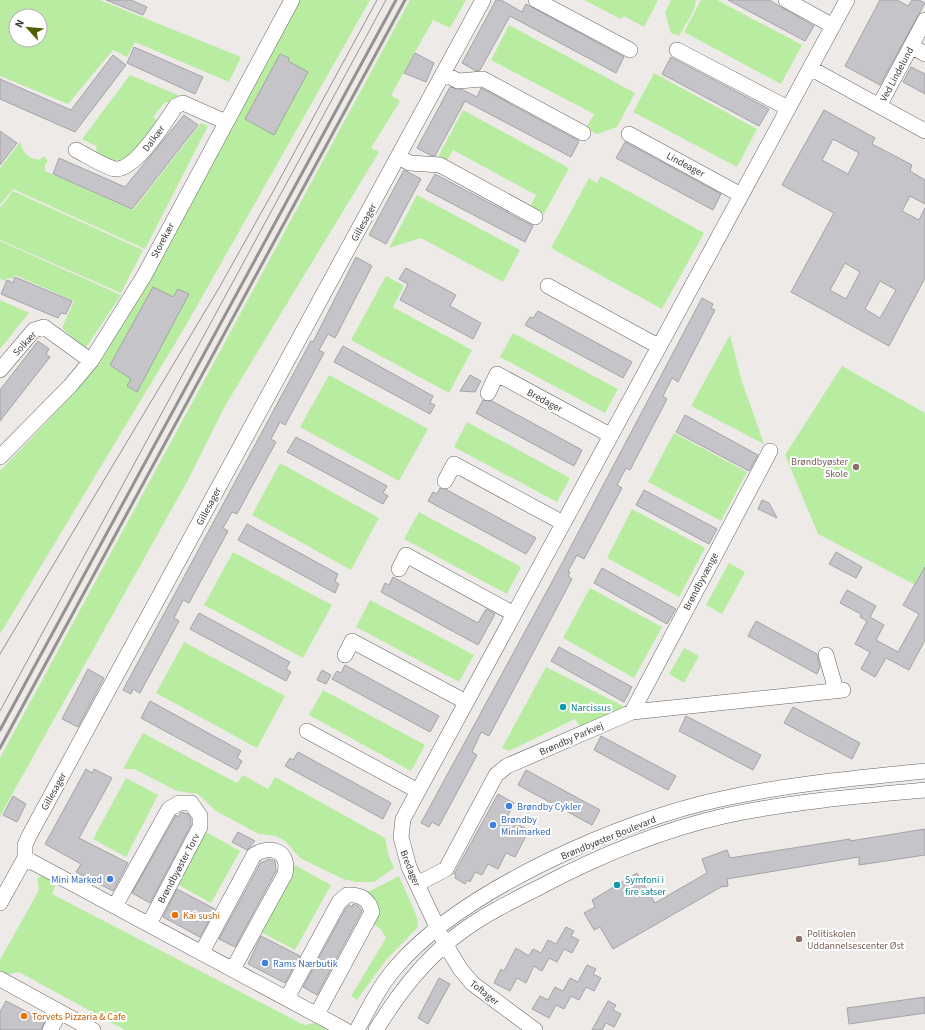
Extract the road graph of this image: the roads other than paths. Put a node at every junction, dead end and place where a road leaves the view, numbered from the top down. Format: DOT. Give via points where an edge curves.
graph roads {
  1 [pos="292,0"];
  2 [pos="483,0"];
  3 [pos="536,0"];
  4 [pos="786,0"];
  5 [pos="847,0"];
  6 [pos="925,20"];
  7 [pos="833,26"];
  8 [pos="911,46"];
  9 [pos="630,50"];
  10 [pos="677,50"];
  11 [pos="925,54"];
  12 [pos="810,68"];
  13 [pos="444,73"];
  14 [pos="879,106"];
  15 [pos="788,108"];
  16 [pos="226,122"];
  17 [pos="925,131"];
  18 [pos="583,134"];
  19 [pos="629,134"];
  20 [pos="76,150"];
  21 [pos="398,157"];
  22 [pos="742,195"];
  23 [pos="536,217"];
  24 [pos="548,286"];
  25 [pos="658,346"];
  26 [pos="91,361"];
  27 [pos="0,370"];
  28 [pos="488,392"];
  29 [pos="610,435"];
  30 [pos="770,451"];
  31 [pos="0,457"];
  32 [pos="445,481"];
  33 [pos="563,523"];
  34 [pos="399,569"];
  35 [pos="514,614"];
  36 [pos="345,655"];
  37 [pos="826,655"];
  38 [pos="466,702"];
  39 [pos="632,712"];
  40 [pos="307,731"];
  41 [pos="925,771"];
  42 [pos="925,790"];
  43 [pos="418,791"];
  44 [pos="24,858"];
  45 [pos="417,884"];
  46 [pos="0,903"];
  47 [pos="115,906"];
  48 [pos="149,924"];
  49 [pos="438,928"];
  50 [pos="445,944"];
  51 [pos="202,952"];
  52 [pos="233,969"];
  53 [pos="2,984"];
  54 [pos="287,998"];
  55 [pos="60,1012"];
  56 [pos="317,1014"];
  57 [pos="50,1030"];
  58 [pos="91,1030"];
  59 [pos="345,1030"];
  60 [pos="357,1030"];
  61 [pos="376,1030"];
  62 [pos="536,1030"];
  1 -- 16 [label="street, Storekær"];
  2 -- 13 [label="street, Gillesager"];
  3 -- 9 [label="street"];
  4 -- 7 [label="street"];
  5 -- 7 [label="street"];
  6 -- 8 [label="street, Ved Lindelund"];
  7 -- 12 [label="street"];
  8 -- 11 [label="street"];
  8 -- 14 [label="street, Ved Lindelund"];
  10 -- 15 [label="street"];
  12 -- 14 [label="street, Ved Lindelund"];
  12 -- 15 [label="street"];
  13 -- 18 [label="street" via="458,81 484,79"];
  13 -- 21 [label="street, Gillesager"];
  14 -- 17 [label="street, Ved Lindelund"];
  15 -- 22 [label="street"];
  16 -- 20 [label="street, Dalkær" via="183,103 176,106 138,157 126,166 115,169"];
  16 -- 26 [label="street, Storekær" via="144,276"];
  19 -- 22 [label="street, Lindeager"];
  21 -- 23 [label="street" via="410,163 440,165"];
  21 -- 44 [label="street, Gillesager" via="29,836"];
  22 -- 25 [label="street, Bredager"];
  24 -- 25 [label="street"];
  25 -- 29 [label="street, Bredager"];
  26 -- 27 [label="street, Solkær" via="44,327 34,330"];
  26 -- 31 [label="street, Storekær"];
  28 -- 29 [label="street, Bredager" via="497,374"];
  29 -- 33 [label="street, Bredager"];
  30 -- 39 [label="street, Brøndbyvænge"];
  32 -- 33 [label="street" via="454,464"];
  33 -- 35 [label="street, Bredager"];
  34 -- 35 [label="street" via="406,555"];
  35 -- 38 [label="street, Bredager"];
  36 -- 38 [label="street" via="352,641"];
  37 -- 39 [label="street, Brøndby Parkvej" via="839,690"];
  38 -- 43 [label="street, Bredager"];
  39 -- 45 [label="street, Brøndby Parkvej" via="500,770 446,869"];
  40 -- 43 [label="street"];
  41 -- 49 [label="street, Brøndbyøster Boulevard" via="757,791 658,816 596,840 539,867 481,898"];
  42 -- 50 [label="street, Brøndbyøster Boulevard" via="754,810 658,835 570,871 482,919"];
  43 -- 45 [label="street, Bredager" via="403,819 401,837 409,867"];
  44 -- 46 [label="street"];
  44 -- 47 [label="street"];
  45 -- 49 [label="street, Bredager"];
  47 -- 48 [label="street"];
  47 -- 48 [label="street, Brøndbyøster Torv" via="169,809 179,803 191,803 200,816 200,827"];
  48 -- 51 [label="street"];
  49 -- 50 [label="street, Bredager"];
  49 -- 60 [label="street, Brøndbyøster Boulevard" via="396,967"];
  50 -- 61 [label="street, Brøndbyøster Boulevard" via="409,981"];
  50 -- 62 [label="street, Toftager" via="473,984"];
  51 -- 52 [label="street"];
  51 -- 52 [label="street" via="254,856 261,850 270,849 278,852 287,865 285,874"];
  52 -- 54 [label="street"];
  53 -- 55 [label="street"];
  54 -- 56 [label="street"];
  54 -- 56 [label="street" via="339,902 348,895 360,896 367,900 372,912"];
  55 -- 57 [label="street"];
  55 -- 58 [label="street"];
  56 -- 59 [label="street"];
}
